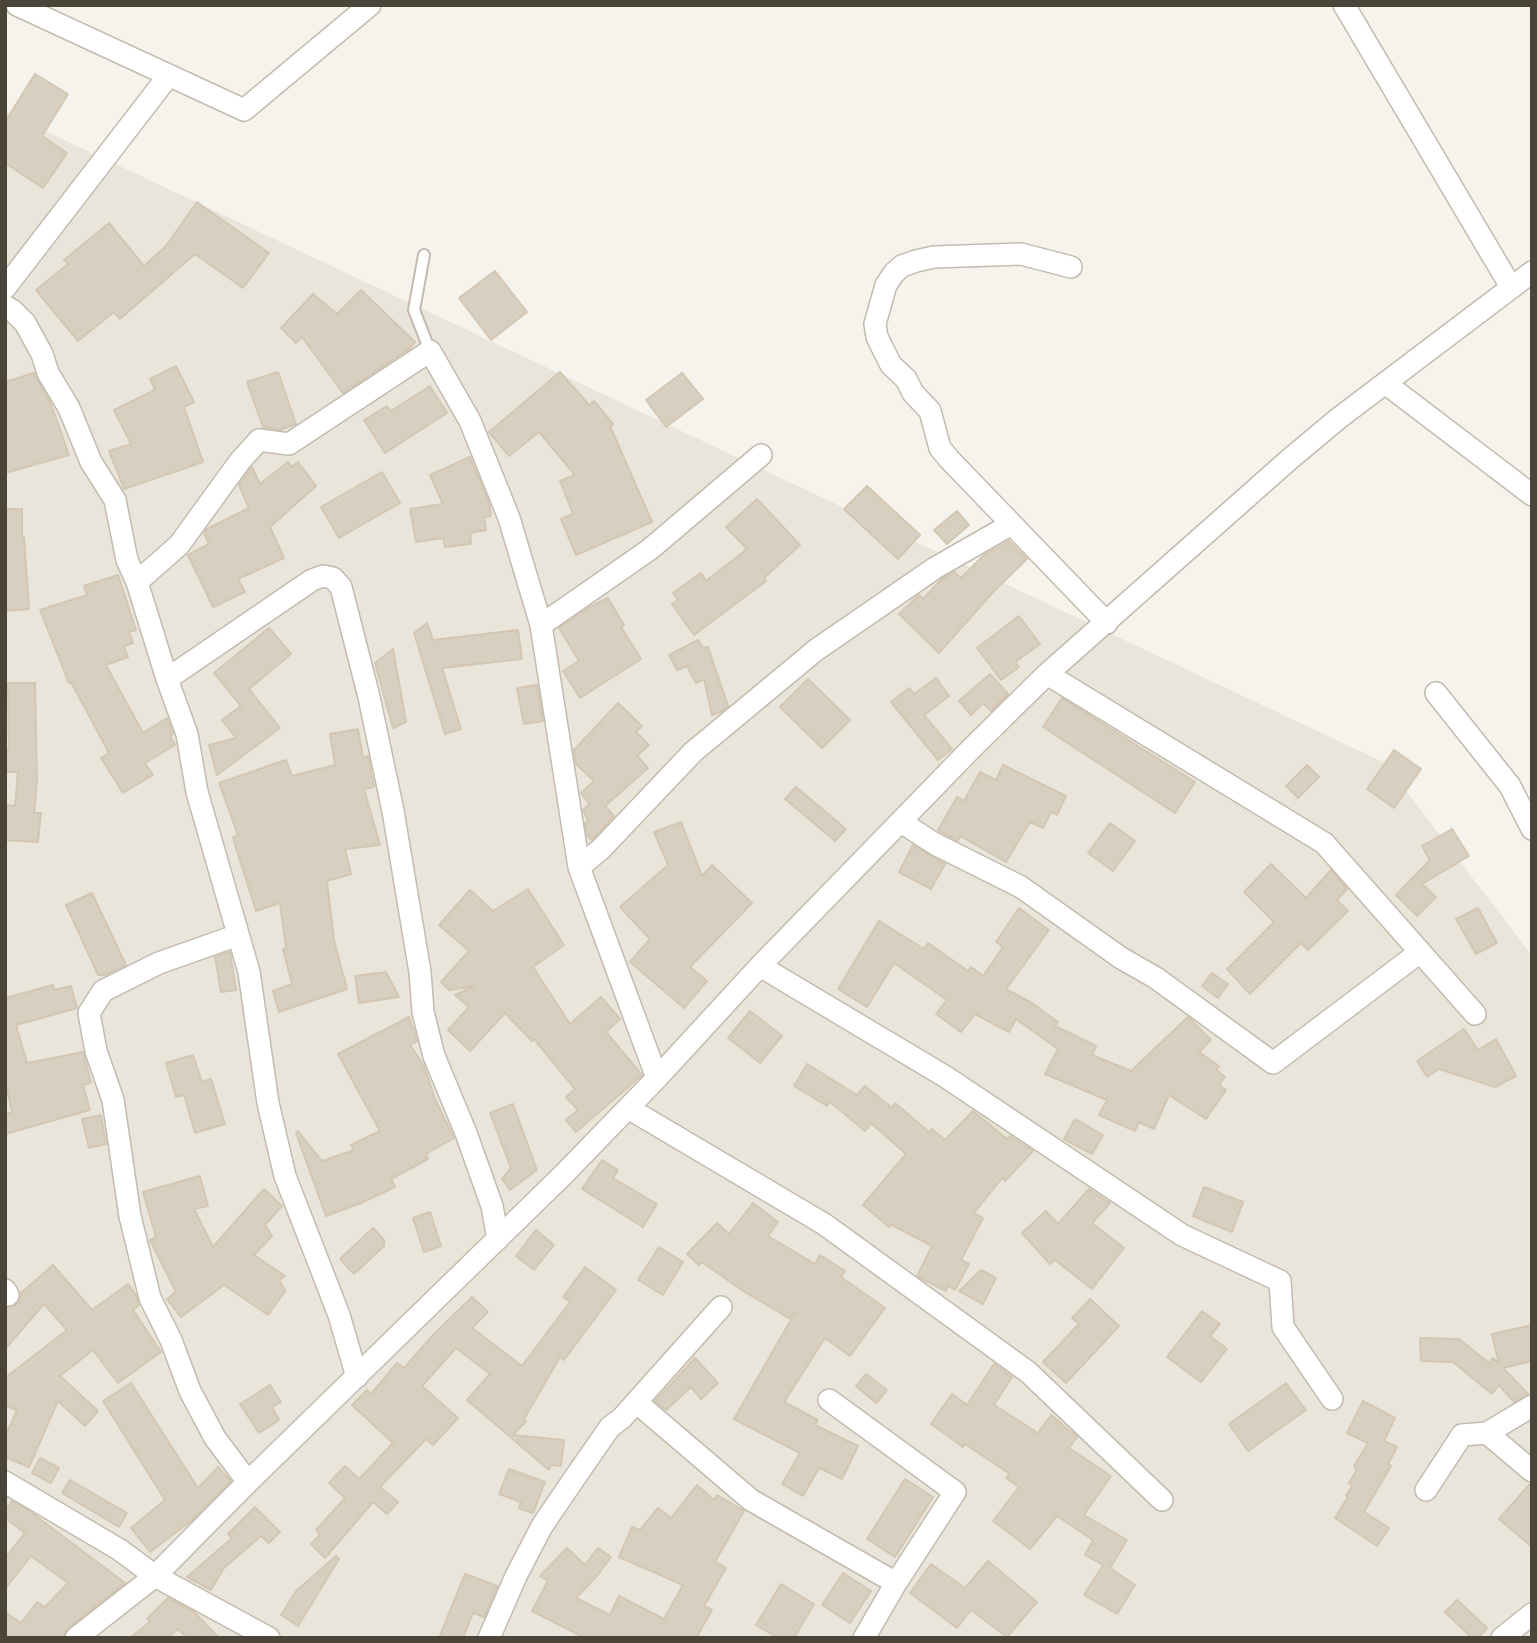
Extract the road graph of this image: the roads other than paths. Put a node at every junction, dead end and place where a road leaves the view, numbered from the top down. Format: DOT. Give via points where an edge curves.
graph roads {
  1 [pos="17,5"];
  2 [pos="370,5"];
  3 [pos="1344,5"];
  4 [pos="169,75"];
  5 [pos="424,255"];
  6 [pos="1070,267"];
  7 [pos="1532,272"];
  8 [pos="1511,287"];
  9 [pos="5,288"];
  10 [pos="5,306"];
  11 [pos="430,351"];
  12 [pos="1385,383"];
  13 [pos="761,455"];
  14 [pos="1532,495"];
  15 [pos="1010,525"];
  16 [pos="137,582"];
  17 [pos="1107,623"];
  18 [pos="541,625"];
  19 [pos="1047,674"];
  20 [pos="167,679"];
  21 [pos="1436,693"];
  22 [pos="1523,790"];
  23 [pos="901,822"];
  24 [pos="1532,829"];
  25 [pos="579,867"];
  26 [pos="238,935"];
  27 [pos="1420,951"];
  28 [pos="760,966"];
  29 [pos="1475,1014"];
  30 [pos="657,1078"];
  31 [pos="628,1108"];
  32 [pos="498,1239"];
  33 [pos="721,1307"];
  34 [pos="357,1377"];
  35 [pos="1332,1399"];
  36 [pos="829,1400"];
  37 [pos="636,1402"];
  38 [pos="1532,1406"];
  39 [pos="1487,1433"];
  40 [pos="1532,1471"];
  41 [pos="5,1482"];
  42 [pos="248,1482"];
  43 [pos="1426,1490"];
  44 [pos="1162,1500"];
  45 [pos="155,1576"];
  46 [pos="896,1583"];
  47 [pos="1532,1614"];
  48 [pos="76,1638"];
  49 [pos="269,1638"];
  50 [pos="489,1638"];
  51 [pos="864,1638"];
  52 [pos="1502,1638"];
  1 -- 4 [label="street"];
  2 -- 4 [label="street" via="244,110"];
  3 -- 8 [label="street"];
  4 -- 9 [label="street"];
  5 -- 11 [label="lane" via="414,310"];
  6 -- 15 [label="street" via="1021,254 916,261 902,266 886,285 875,324 891,365 929,411 940,448"];
  7 -- 8 [label="street"];
  8 -- 12 [label="street"];
  10 -- 16 [label="street" via="25,323 91,462 115,500 127,559"];
  11 -- 16 [label="street" via="289,444 260,440 178,545"];
  11 -- 18 [label="street" via="470,421 509,518"];
  12 -- 14 [label="street"];
  12 -- 17 [label="street" via="1291,458"];
  13 -- 18 [label="street" via="649,550"];
  15 -- 17 [label="street"];
  15 -- 25 [label="street" via="936,568 816,650 693,752"];
  16 -- 20 [label="street"];
  17 -- 19 [label="street"];
  18 -- 25 [label="street"];
  19 -- 23 [label="street"];
  19 -- 27 [label="street" via="1324,843"];
  20 -- 26 [label="street" via="187,734 197,792"];
  20 -- 32 [label="street" via="312,580 333,578 341,587 393,811 433,1056 492,1206"];
  21 -- 22 [label="street" via="1510,786"];
  22 -- 24 [label="street"];
  23 -- 27 [label="street" via="1021,887 1273,1063"];
  23 -- 28 [label="street"];
  25 -- 30 [label="street"];
  26 -- 34 [label="street" via="249,972 268,1103 285,1176 339,1315"];
  26 -- 42 [label="street" via="159,963 103,991 89,1013 113,1100 130,1216 150,1298 215,1438"];
  27 -- 29 [label="street"];
  28 -- 30 [label="street"];
  28 -- 35 [label="street" via="946,1077 1182,1235 1280,1281 1283,1327"];
  30 -- 31 [label="street"];
  31 -- 32 [label="street"];
  31 -- 44 [label="street" via="824,1224 1028,1372"];
  32 -- 34 [label="street"];
  33 -- 37 [label="street"];
  34 -- 42 [label="street"];
  36 -- 46 [label="street" via="956,1492"];
  37 -- 46 [label="street" via="751,1500"];
  37 -- 50 [label="street" via="610,1427 542,1526"];
  38 -- 39 [label="street"];
  39 -- 40 [label="street"];
  39 -- 43 [label="street" via="1462,1435"];
  41 -- 45 [label="street"];
  42 -- 45 [label="street"];
  45 -- 48 [label="street"];
  45 -- 49 [label="street"];
  46 -- 51 [label="street"];
  47 -- 52 [label="street"];
}
